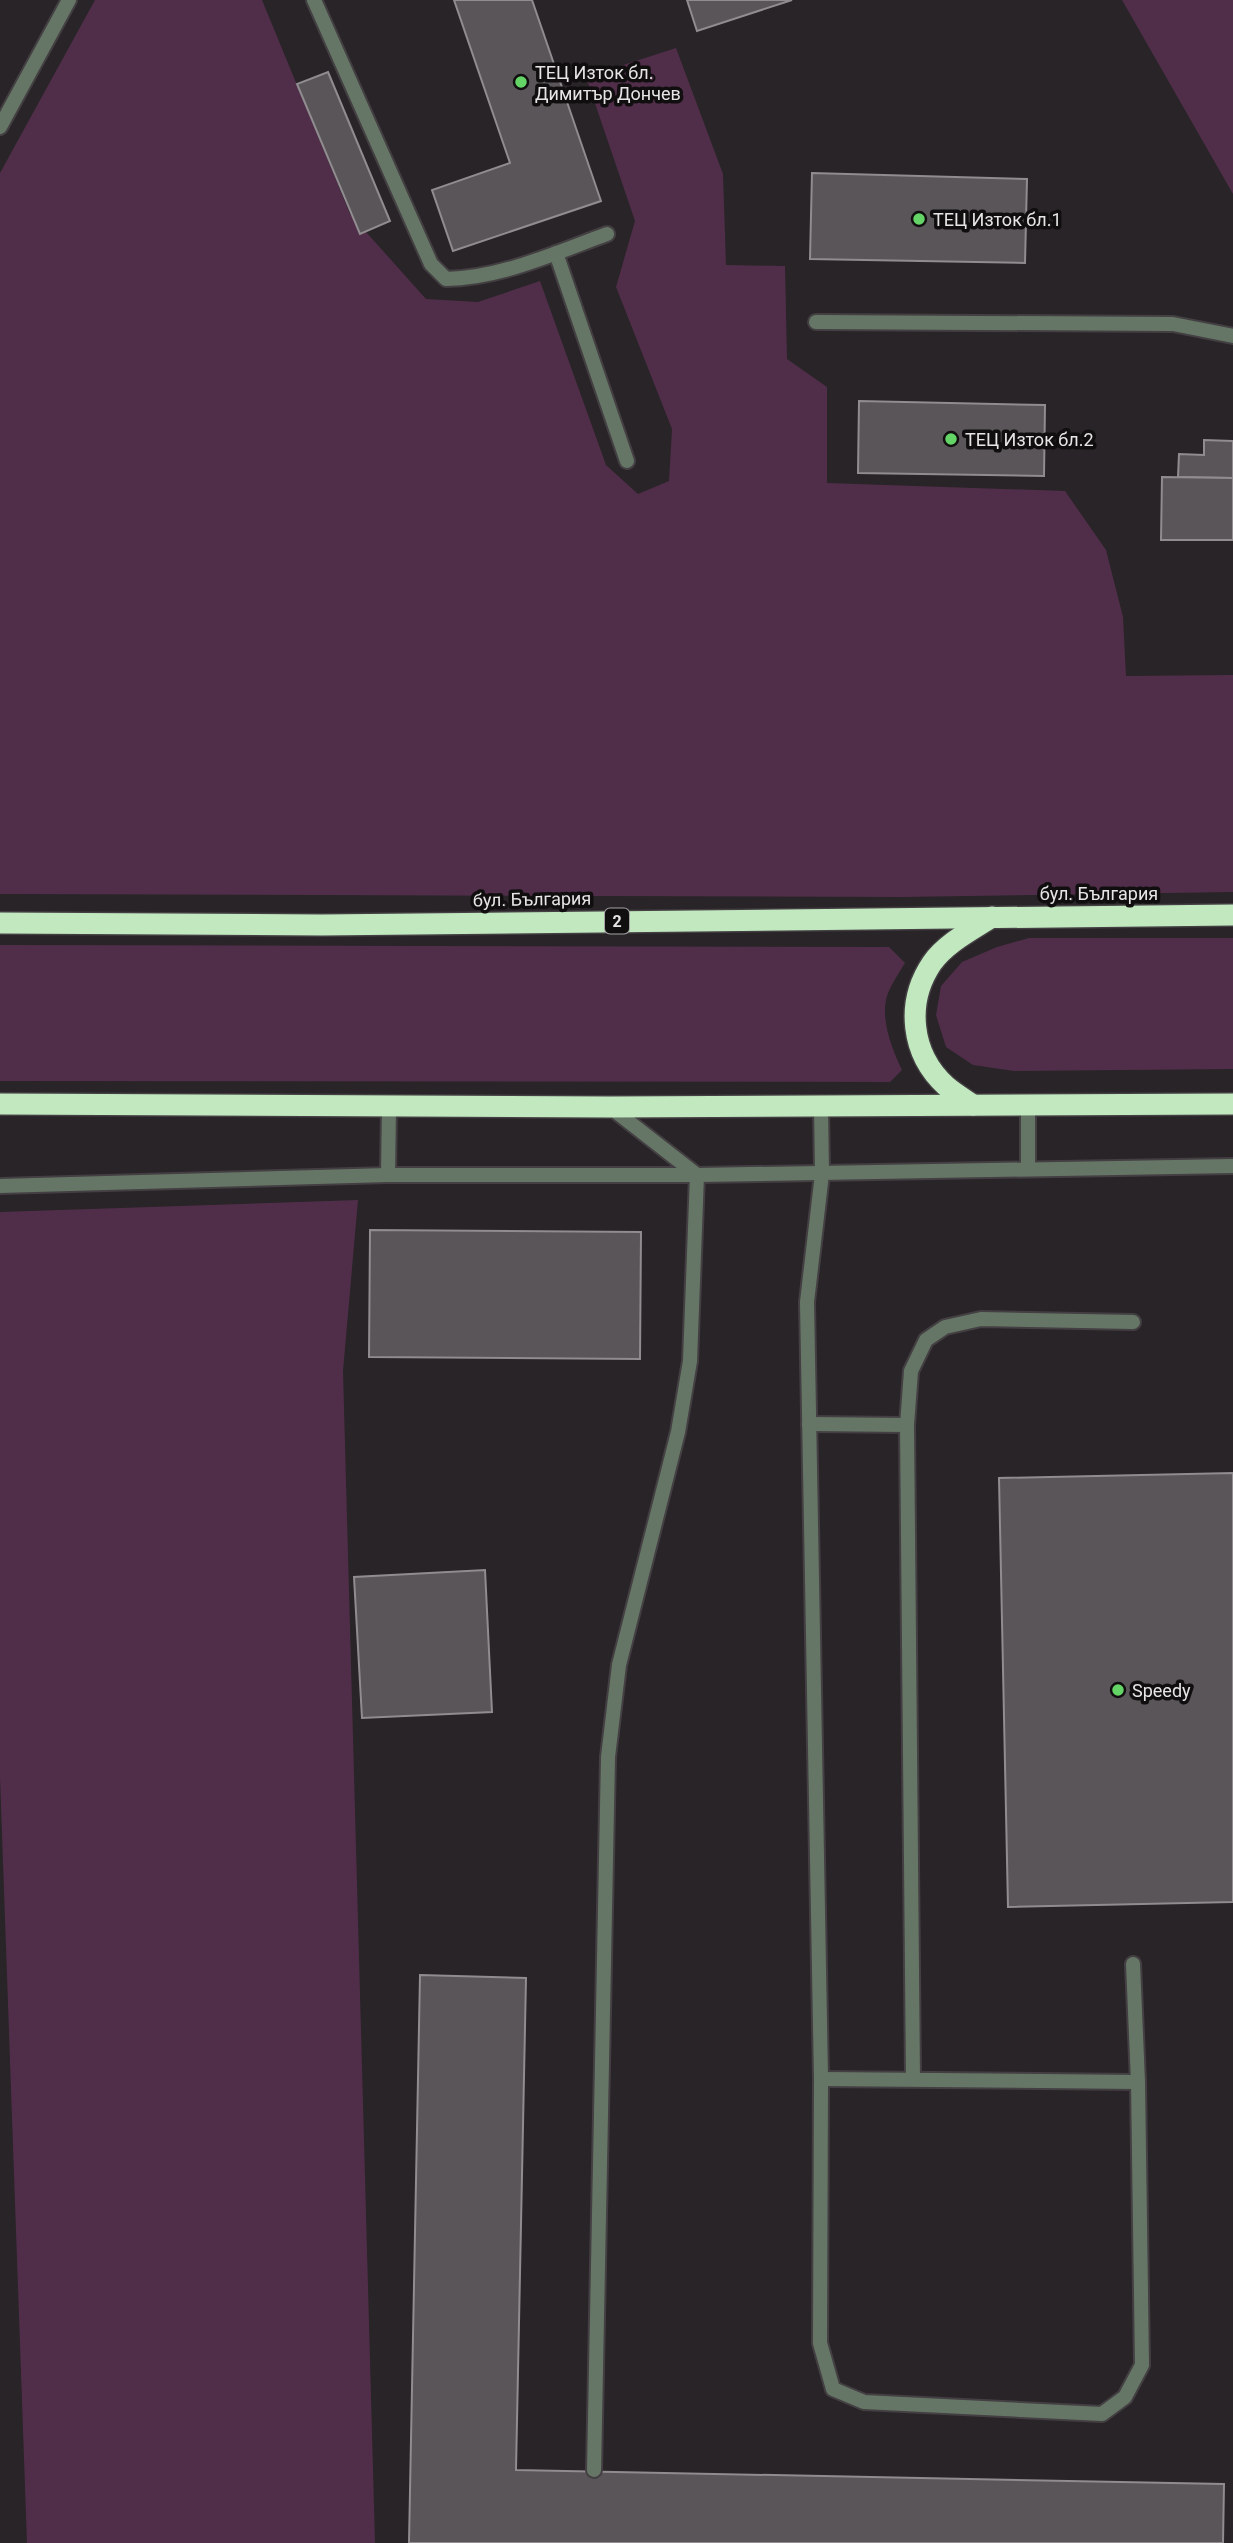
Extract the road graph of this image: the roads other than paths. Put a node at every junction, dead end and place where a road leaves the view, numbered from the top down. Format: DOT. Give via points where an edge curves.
graph roads {
  1 [pos="69,0"];
  2 [pos="314,0"];
  3 [pos="0,127"];
  4 [pos="607,234"];
  5 [pos="556,253"];
  6 [pos="816,322"];
  7 [pos="1233,336"];
  8 [pos="627,461"];
  9 [pos="1233,915"];
  10 [pos="992,917"];
  11 [pos="0,923"];
  12 [pos="0,1104"];
  13 [pos="1028,1104"];
  14 [pos="1233,1104"];
  15 [pos="821,1105"];
  16 [pos="973,1105"];
  17 [pos="389,1106"];
  18 [pos="610,1107"];
  19 [pos="1233,1166"];
  20 [pos="1028,1169"];
  21 [pos="822,1174"];
  22 [pos="388,1175"];
  23 [pos="697,1175"];
  24 [pos="0,1186"];
  25 [pos="1133,1322"];
  26 [pos="809,1424"];
  27 [pos="906,1425"];
  28 [pos="1133,1964"];
  29 [pos="821,2079"];
  30 [pos="913,2079"];
  31 [pos="1138,2081"];
  32 [pos="594,2469"];
  1 -- 3 [label="street"];
  2 -- 5 [label="street" via="431,264 446,279 475,278"];
  4 -- 5 [label="street"];
  5 -- 8 [label="street"];
  6 -- 7 [label="street" via="1173,324"];
  9 -- 10 [label="highway, бул. България / 2"];
  10 -- 11 [label="highway, бул. България / 2" via="322,925"];
  10 -- 16 [label="highway" via="932,962 917,995 914,1027 925,1060 946,1086"];
  12 -- 17 [label="highway"];
  13 -- 14 [label="highway"];
  13 -- 16 [label="highway"];
  13 -- 20 [label="street"];
  15 -- 16 [label="highway"];
  15 -- 18 [label="highway"];
  15 -- 21 [label="street"];
  17 -- 18 [label="highway"];
  17 -- 22 [label="street"];
  18 -- 23 [label="street"];
  19 -- 20 [label="street"];
  20 -- 21 [label="street"];
  21 -- 23 [label="street"];
  21 -- 26 [label="street" via="807,1302"];
  22 -- 23 [label="street"];
  22 -- 24 [label="street"];
  23 -- 32 [label="street" via="690,1361 678,1432 619,1665 608,1757"];
  25 -- 27 [label="street" via="981,1319 945,1327 926,1340 911,1371"];
  26 -- 27 [label="street"];
  26 -- 29 [label="street"];
  27 -- 30 [label="street"];
  28 -- 31 [label="street"];
  29 -- 30 [label="street"];
  29 -- 31 [label="street" via="820,2343 833,2389 864,2402 1102,2414 1125,2397 1142,2365"];
  30 -- 31 [label="street"];
}
